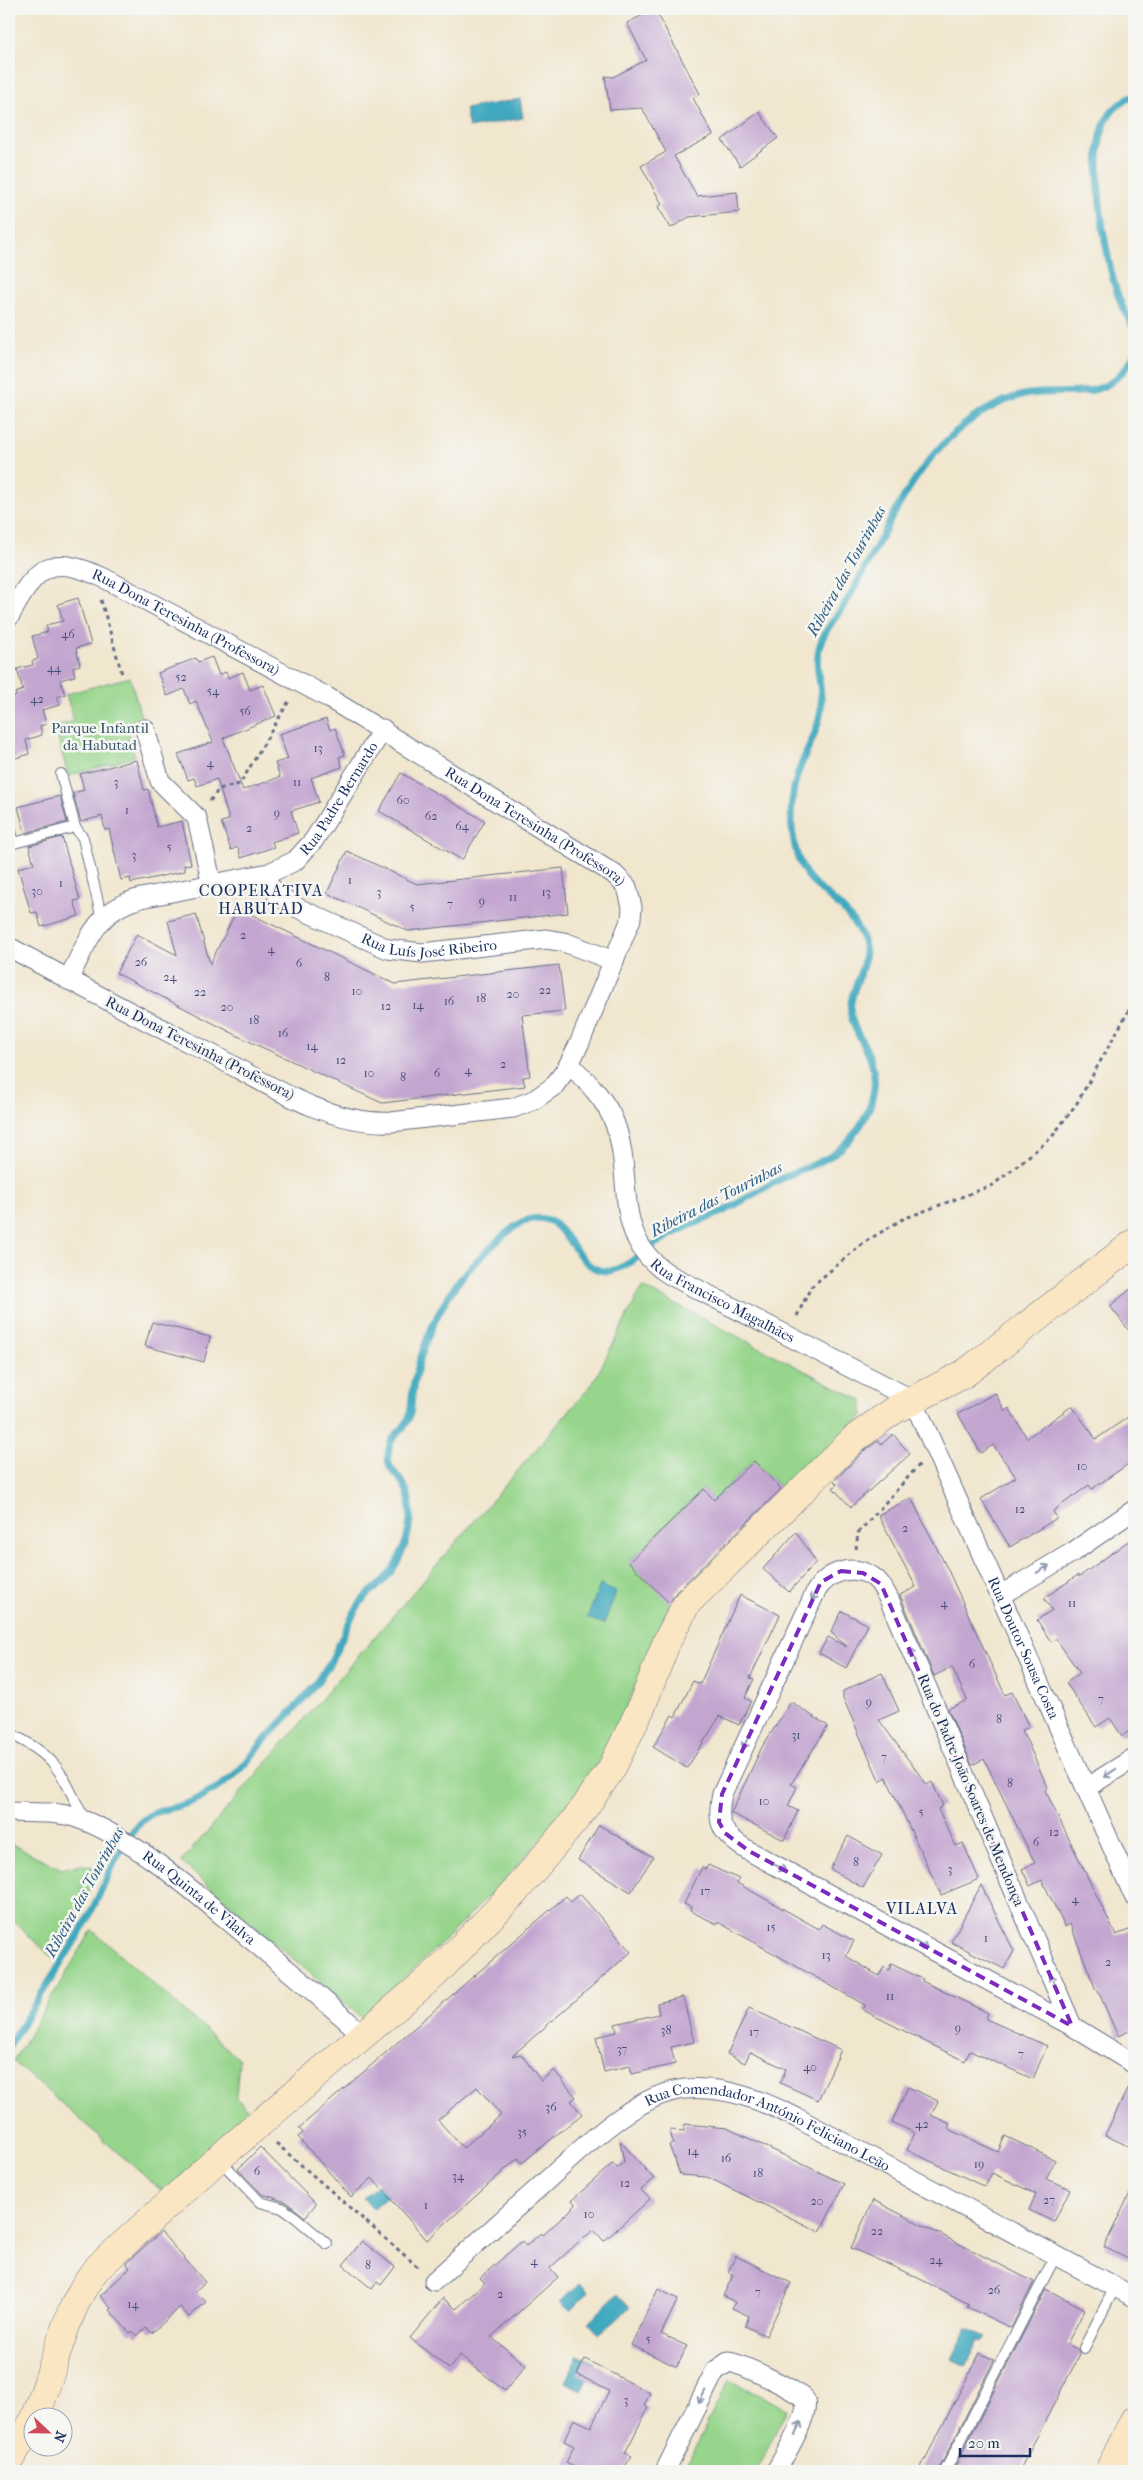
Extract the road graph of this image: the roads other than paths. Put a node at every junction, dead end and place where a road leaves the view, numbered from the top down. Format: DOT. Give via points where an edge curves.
graph roads {
  1 [pos="9,617"];
  2 [pos="145,729"];
  3 [pos="382,730"];
  4 [pos="61,774"];
  5 [pos="9,824"];
  6 [pos="75,827"];
  7 [pos="259,876"];
  8 [pos="212,885"];
  9 [pos="102,920"];
  10 [pos="9,947"];
  11 [pos="614,961"];
  12 [pos="68,980"];
  13 [pos="570,1064"];
  14 [pos="1134,1243"];
  15 [pos="913,1400"];
  16 [pos="1134,1510"];
  17 [pos="1002,1595"];
  18 [pos="9,1732"];
  19 [pos="1134,1758"];
  20 [pos="1086,1788"];
  21 [pos="9,1812"];
  22 [pos="86,1822"];
  23 [pos="1134,1896"];
  24 [pos="1072,2026"];
  25 [pos="364,2036"];
  26 [pos="1134,2064"];
  27 [pos="218,2158"];
  28 [pos="326,2244"];
  29 [pos="1056,2255"];
  30 [pos="427,2275"];
  31 [pos="1115,2287"];
  32 [pos="1134,2297"];
  33 [pos="1084,2348"];
  34 [pos="38,2408"];
  35 [pos="1133,2427"];
  36 [pos="22,2440"];
  37 [pos="9,2461"];
  38 [pos="665,2471"];
  39 [pos="776,2471"];
  40 [pos="945,2471"];
  41 [pos="1109,2471"];
  1 -- 3 [label="street, Rua Dona Teresinha (Professora)" via="27,584 39,572 56,565 66,565 94,574 301,682"];
  2 -- 8 [label="street" via="160,781 197,818"];
  3 -- 7 [label="street, Rua Padre Bernardo" via="310,847 286,866"];
  3 -- 11 [label="street, Rua Dona Teresinha (Professora)" via="621,879 630,897 631,919"];
  4 -- 6 [label="lane"];
  5 -- 6 [label="lane" via="14,843"];
  6 -- 9 [label="lane" via="83,838"];
  7 -- 8 [label="street, Rua Padre Bernardo"];
  7 -- 11 [label="street, Rua Luís José Ribeiro" via="298,908 388,949 422,953 546,939 564,942"];
  8 -- 9 [label="street, Rua Padre Bernardo" via="129,901 112,909"];
  9 -- 12 [label="street, Rua Padre Bernardo"];
  10 -- 12 [label="street, Rua Dona Teresinha (Professora)"];
  11 -- 13 [label="street, Rua Dona Teresinha (Professora)"];
  12 -- 13 [label="street, Rua Dona Teresinha (Professora)" via="312,1106 362,1121 391,1122 513,1108 544,1094"];
  13 -- 15 [label="street, Rua Francisco Magalhães" via="598,1094 613,1119 620,1145 629,1218 641,1249 653,1263 670,1275"];
  14 -- 15 [label="street" via="964,1374"];
  15 -- 17 [label="street, Rua Doutor Sousa Costa"];
  15 -- 25 [label="street" via="854,1440 687,1603 667,1641 623,1748 580,1814 486,1924"];
  17 -- 16 [label="street, one-way"];
  17 -- 20 [label="street, Rua Doutor Sousa Costa"];
  18 -- 22 [label="lane" via="33,1744 52,1759"];
  19 -- 20 [label="street, one-way"];
  20 -- 23 [label="street, Rua Doutor Sousa Costa"];
  21 -- 22 [label="street, Rua Quinta de Vilalva" via="76,1818"];
  22 -- 25 [label="street, Rua Quinta de Vilalva" via="112,1834 148,1858 208,1904 309,1986"];
  24 -- 24 [label="street, Rua do Padre João Soares de Mendonça, one-way" via="889,1599 873,1577 853,1571 830,1574 816,1591 722,1794 719,1822 725,1833 749,1851"];
  24 -- 26 [label="street"];
  25 -- 27 [label="street"];
  27 -- 28 [label="lane" via="260,2202 282,2208"];
  27 -- 34 [label="street" via="109,2255 86,2283 70,2313"];
  29 -- 30 [label="street, Rua Comendador António Feliciano Leão" via="770,2105 726,2091 683,2089 641,2105 621,2117"];
  29 -- 31 [label="street, Rua Comendador António Feliciano Leão"];
  29 -- 40 [label="lane"];
  31 -- 32 [label="street, Rua Comendador António Feliciano Leão"];
  31 -- 33 [label="lane"];
  35 -- 41 [label="street"];
  36 -- 37 [label="street"];
  39 -- 38 [label="street, one-way" via="803,2417 806,2400 738,2364 728,2362 715,2371"];
}
